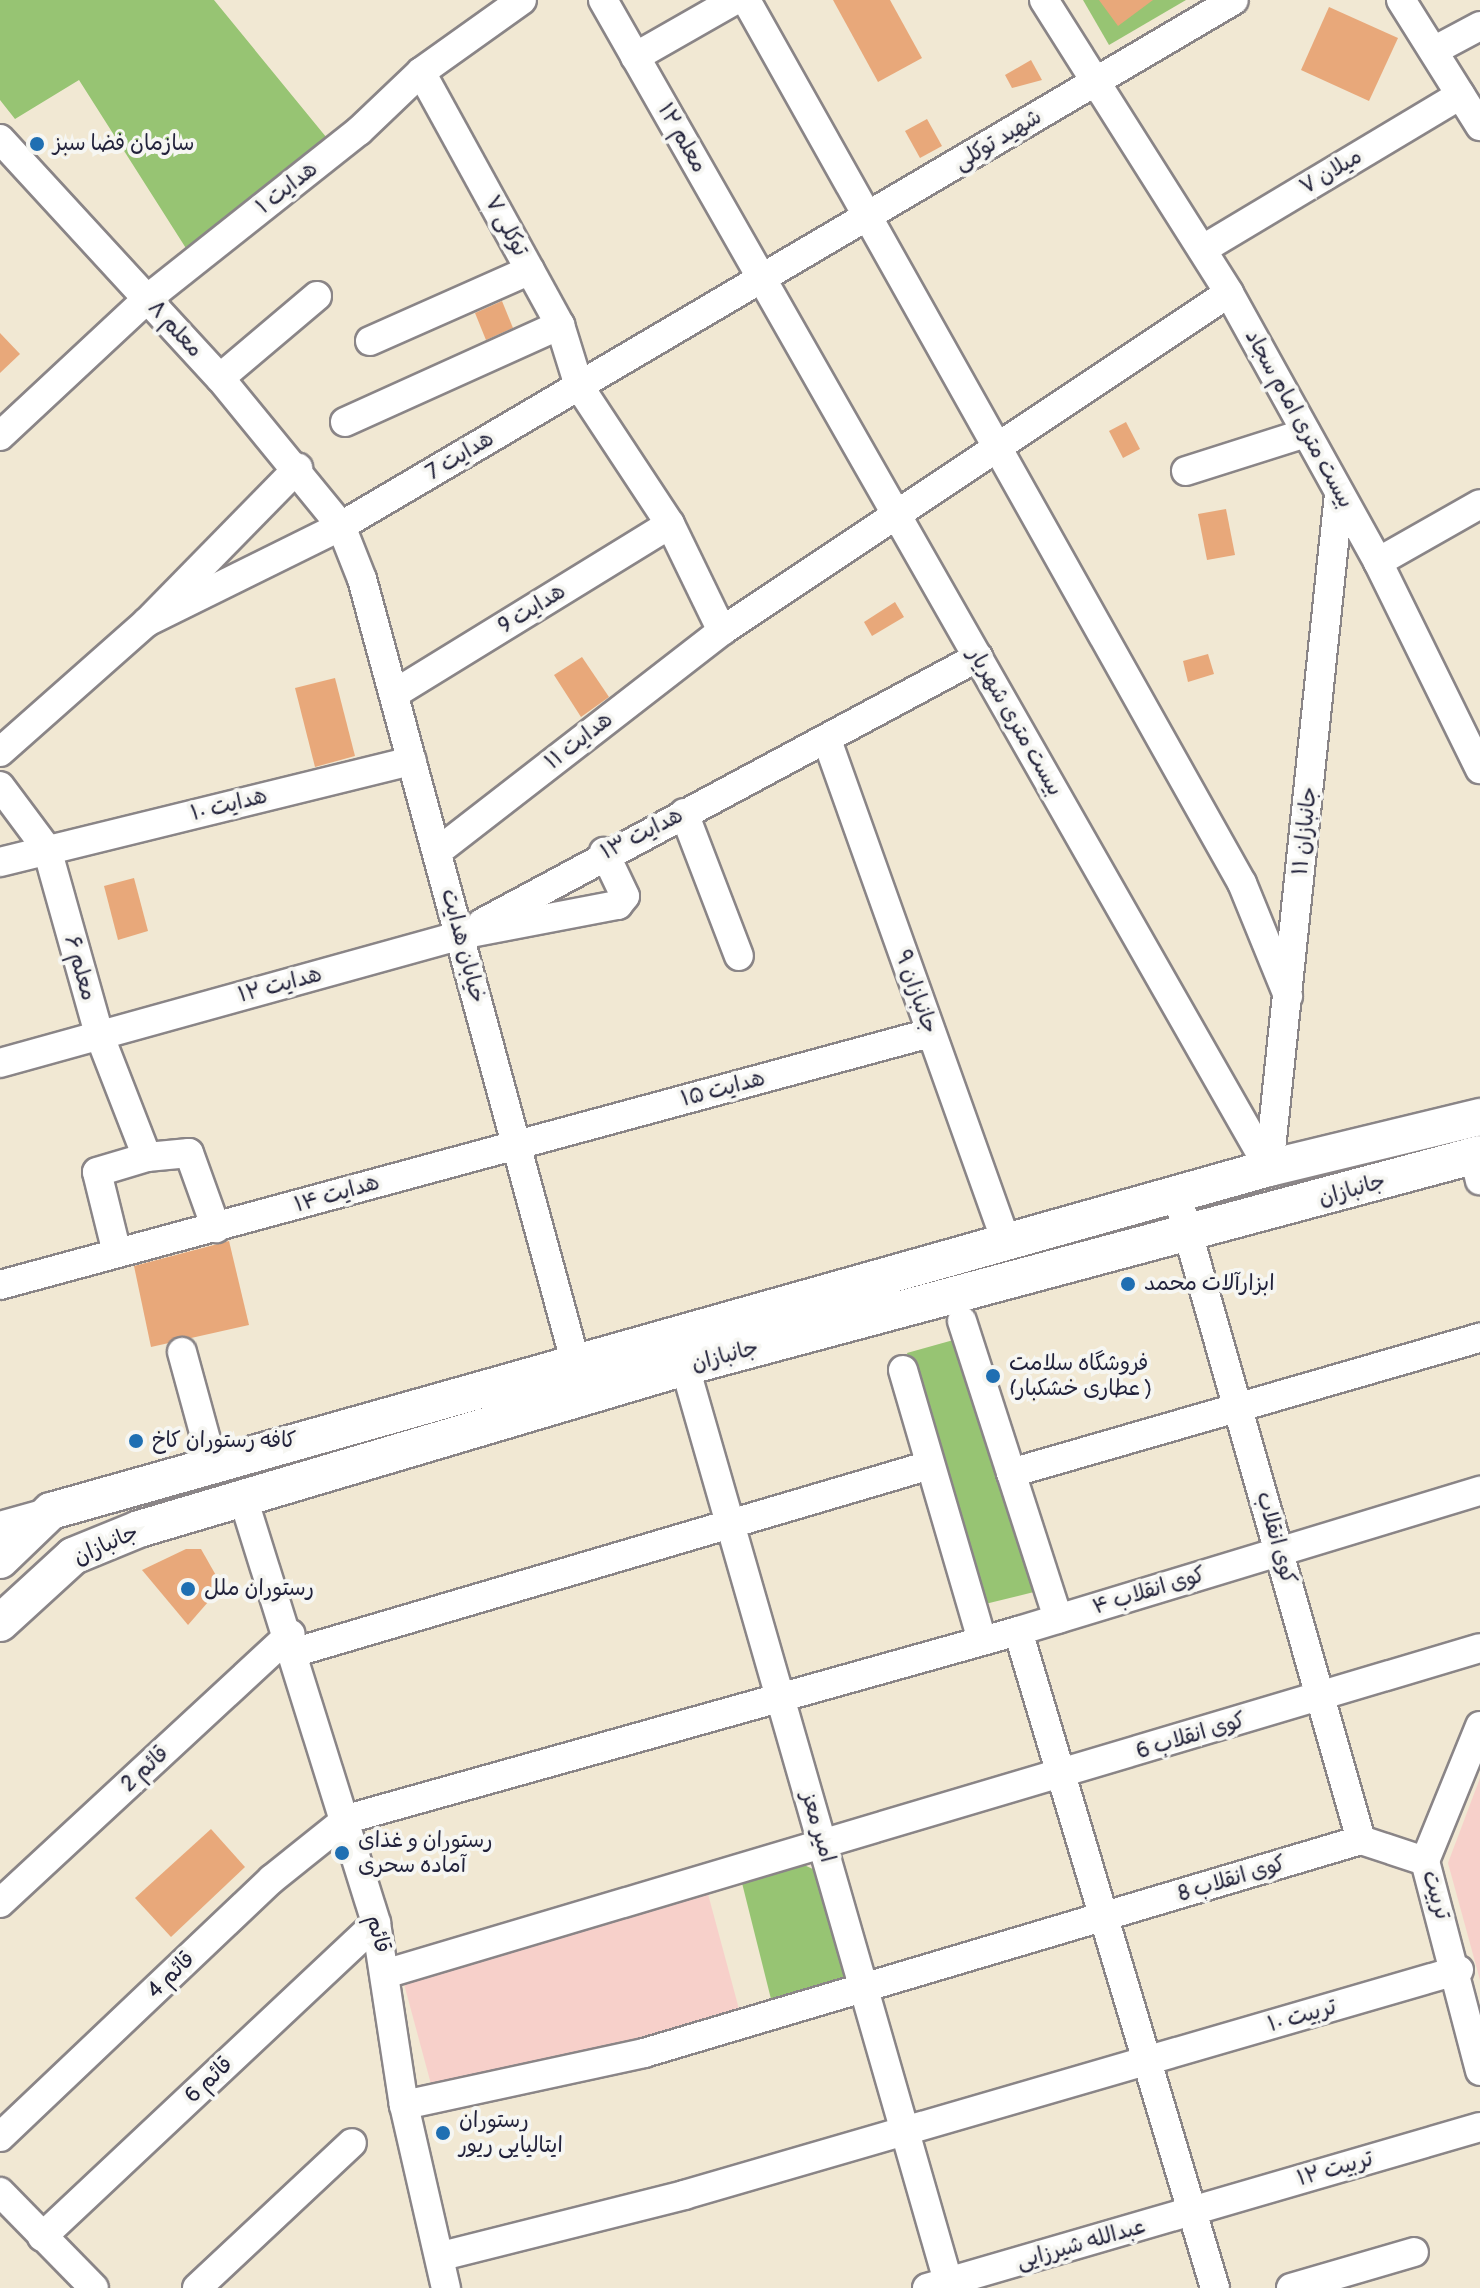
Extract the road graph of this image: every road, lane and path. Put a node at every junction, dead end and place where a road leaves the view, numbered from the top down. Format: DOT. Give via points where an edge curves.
graph roads {
  1 [pos="522,0"];
  2 [pos="603,0"];
  3 [pos="735,0"];
  4 [pos="746,0"];
  5 [pos="1044,0"];
  6 [pos="1234,0"];
  7 [pos="1401,0"];
  8 [pos="1480,26"];
  9 [pos="1435,50"];
  10 [pos="635,57"];
  11 [pos="421,72"];
  12 [pos="1092,85"];
  13 [pos="1460,95"];
  14 [pos="1480,126"];
  15 [pos="0,139"];
  16 [pos="867,217"];
  17 [pos="1203,249"];
  18 [pos="530,270"];
  19 [pos="761,277"];
  20 [pos="1229,293"];
  21 [pos="317,296"];
  22 [pos="147,299"];
  23 [pos="560,325"];
  24 [pos="370,341"];
  25 [pos="220,378"];
  26 [pos="579,386"];
  27 [pos="345,422"];
  28 [pos="1306,433"];
  29 [pos="0,436"];
  30 [pos="996,447"];
  31 [pos="298,468"];
  32 [pos="1186,471"];
  33 [pos="1339,494"];
  34 [pos="1480,504"];
  35 [pos="896,515"];
  36 [pos="670,524"];
  37 [pos="341,526"];
  38 [pos="1378,562"];
  39 [pos="147,622"];
  40 [pos="722,631"];
  41 [pos="978,657"];
  42 [pos="394,694"];
  43 [pos="827,740"];
  44 [pos="0,752"];
  45 [pos="412,761"];
  46 [pos="1480,769"];
  47 [pos="0,786"];
  48 [pos="684,813"];
  49 [pos="47,849"];
  50 [pos="437,852"];
  51 [pos="604,852"];
  52 [pos="0,862"];
  53 [pos="460,935"];
  54 [pos="739,956"];
  55 [pos="1288,996"];
  56 [pos="930,1033"];
  57 [pos="99,1034"];
  58 [pos="0,1063"];
  59 [pos="1480,1117"];
  60 [pos="516,1144"];
  61 [pos="147,1157"];
  62 [pos="1478,1163"];
  63 [pos="1269,1168"];
  64 [pos="1177,1195"];
  65 [pos="216,1228"];
  66 [pos="1191,1236"];
  67 [pos="1007,1244"];
  68 [pos="117,1253"];
  69 [pos="0,1285"];
  70 [pos="962,1321"];
  71 [pos="1480,1338"];
  72 [pos="182,1352"];
  73 [pos="685,1367"];
  74 [pos="577,1368"];
  75 [pos="903,1370"];
  76 [pos="1239,1405"];
  77 [pos="930,1465"];
  78 [pos="214,1469"];
  79 [pos="1011,1473"];
  80 [pos="1480,1491"];
  81 [pos="243,1498"];
  82 [pos="51,1511"];
  83 [pos="731,1523"];
  84 [pos="0,1526"];
  85 [pos="1280,1552"];
  86 [pos="0,1560"];
  87 [pos="1058,1619"];
  88 [pos="0,1623"];
  89 [pos="1018,1631"];
  90 [pos="982,1641"];
  91 [pos="293,1643"];
  92 [pos="1480,1648"];
  93 [pos="781,1697"];
  94 [pos="1321,1697"];
  95 [pos="1480,1726"];
  96 [pos="1061,1775"];
  97 [pos="347,1819"];
  98 [pos="1361,1840"];
  99 [pos="823,1845"];
  100 [pos="1425,1861"];
  101 [pos="0,1903"];
  102 [pos="1103,1918"];
  103 [pos="376,1923"];
  104 [pos="1459,1970"];
  105 [pos="388,1973"];
  106 [pos="862,1988"];
  107 [pos="1145,2063"];
  108 [pos="1480,2071"];
  109 [pos="404,2105"];
  110 [pos="1480,2127"];
  111 [pos="905,2132"];
  112 [pos="0,2137"];
  113 [pos="352,2143"];
  114 [pos="0,2192"];
  115 [pos="1189,2212"];
  116 [pos="42,2237"];
  117 [pos="1414,2252"];
  118 [pos="442,2256"];
  119 [pos="941,2286"];
  120 [pos="94,2288"];
  121 [pos="197,2288"];
  122 [pos="446,2288"];
  123 [pos="1215,2288"];
  124 [pos="1291,2288"];
  1 -- 11 [label="street, هدایت ۱"];
  2 -- 10 [label="street, معلم ۱۲"];
  3 -- 10 [label="street"];
  4 -- 16 [label="street"];
  5 -- 12 [label="street, بیست متری امام سجاد"];
  6 -- 12 [label="street, شهید توکلی"];
  7 -- 9 [label="street"];
  8 -- 9 [label="street"];
  9 -- 13 [label="street"];
  10 -- 19 [label="street, معلم ۱۲"];
  11 -- 18 [label="street, توکلی ۷"];
  11 -- 22 [label="street, هدایت ۱" via="359,131"];
  12 -- 16 [label="street, شهید توکلی"];
  12 -- 17 [label="street, بیست متری امام سجاد"];
  13 -- 14 [label="street"];
  13 -- 17 [label="street, میلان ۷"];
  15 -- 22 [label="street, معلم ۸"];
  16 -- 19 [label="street, شهید توکلی"];
  16 -- 30 [label="street"];
  17 -- 20 [label="street, بیست متری امام سجاد"];
  18 -- 23 [label="street, توکلی ۷"];
  18 -- 24 [label="street"];
  19 -- 26 [label="street, هدایت 7"];
  19 -- 35 [label="street, بیست متری شهریار"];
  20 -- 28 [label="street, بیست متری امام سجاد"];
  20 -- 30 [label="street, هدایت ۱۱"];
  21 -- 25 [label="street"];
  22 -- 25 [label="street, معلم ۸"];
  22 -- 29 [label="street, هدایت ۱"];
  23 -- 26 [label="street, توکلی ۷"];
  23 -- 27 [label="street"];
  25 -- 31 [label="street, معلم ۸"];
  26 -- 36 [label="street, توکلی ۷"];
  26 -- 37 [label="street, هدایت 7"];
  28 -- 32 [label="street"];
  28 -- 33 [label="street, بیست متری امام سجاد"];
  30 -- 35 [label="street, هدایت ۱۱"];
  30 -- 55 [label="street" via="1242,883"];
  31 -- 37 [label="street, معلم ۸"];
  31 -- 39 [label="street"];
  33 -- 38 [label="street, بیست متری امام سجاد"];
  33 -- 55 [label="street, جانبازان ۱۱"];
  34 -- 38 [label="street"];
  35 -- 40 [label="street, هدایت ۱۱"];
  35 -- 41 [label="street, بیست متری شهریار"];
  36 -- 40 [label="street, توکلی ۷"];
  36 -- 42 [label="street, هدایت 9"];
  37 -- 39 [label="street, هدایت 7"];
  37 -- 42 [label="street, خیابان هدایت"];
  38 -- 46 [label="street, بیست متری امام سجاد"];
  39 -- 44 [label="street"];
  40 -- 50 [label="street, هدایت ۱۱"];
  41 -- 43 [label="street, هدایت ۱۳"];
  41 -- 63 [label="street, بیست متری شهریار"];
  42 -- 45 [label="street, خیابان هدایت"];
  43 -- 48 [label="street, هدایت ۱۳"];
  43 -- 56 [label="street, جانبازان ۹"];
  45 -- 49 [label="street, هدایت ۱۰"];
  45 -- 50 [label="street, خیابان هدایت"];
  47 -- 49 [label="street, معلم ۶"];
  48 -- 51 [label="street, هدایت ۱۳"];
  48 -- 54 [label="street"];
  49 -- 52 [label="street, هدایت ۱۰"];
  49 -- 57 [label="street, معلم ۶"];
  50 -- 53 [label="street, خیابان هدایت"];
  51 -- 53 [label="street, هدایت ۱۳"];
  51 -- 53 [label="street" via="625,896 618,905"];
  53 -- 57 [label="street, هدایت ۱۲"];
  53 -- 60 [label="street, خیابان هدایت"];
  55 -- 63 [label="street, جانبازان ۱۱"];
  56 -- 60 [label="street, هدایت ۱۵"];
  56 -- 67 [label="street, جانبازان ۹"];
  57 -- 58 [label="street, هدایت ۱۲"];
  57 -- 61 [label="street, معلم ۶"];
  59 -- 63 [label="main road, جانبازان"];
  60 -- 65 [label="street, هدایت ۱۴"];
  60 -- 74 [label="street, خیابان هدایت"];
  61 -- 65 [label="street" via="189,1153"];
  61 -- 68 [label="street" via="97,1172"];
  62 -- 66 [label="main road, جانبازان"];
  63 -- 64 [label="main road, جانبازان"];
  64 -- 66 [label="street, کوی انقلاب"];
  64 -- 67 [label="main road, جانبازان"];
  65 -- 68 [label="street, هدایت ۱۴"];
  66 -- 73 [label="main road, جانبازان"];
  66 -- 76 [label="street, کوی انقلاب"];
  67 -- 74 [label="main road, جانبازان"];
  68 -- 69 [label="street, هدایت ۱۴"];
  70 -- 79 [label="street"];
  71 -- 76 [label="street"];
  72 -- 78 [label="street"];
  73 -- 81 [label="main road, جانبازان"];
  73 -- 83 [label="street, امیر معز"];
  74 -- 78 [label="main road, جانبازان"];
  75 -- 77 [label="street"];
  76 -- 79 [label="street"];
  76 -- 85 [label="street, کوی انقلاب"];
  77 -- 83 [label="street"];
  77 -- 90 [label="street"];
  78 -- 82 [label="main road, جانبازان"];
  79 -- 87 [label="street"];
  80 -- 85 [label="street, کوی انقلاب ۴"];
  81 -- 88 [label="main road, جانبازان" via="73,1556"];
  81 -- 91 [label="street, قائم"];
  82 -- 84 [label="street"];
  82 -- 86 [label="main road, جانبازان"];
  83 -- 91 [label="street" via="514,1587"];
  83 -- 93 [label="street, امیر معز"];
  85 -- 87 [label="street, کوی انقلاب ۴"];
  85 -- 94 [label="street, کوی انقلاب"];
  87 -- 89 [label="street, کوی انقلاب ۴"];
  89 -- 90 [label="street, کوی انقلاب ۴"];
  89 -- 96 [label="street"];
  90 -- 93 [label="street, کوی انقلاب ۴"];
  91 -- 97 [label="street, قائم"];
  91 -- 101 [label="street, قائم 2"];
  92 -- 94 [label="street, کوی انقلاب 6"];
  93 -- 97 [label="street, کوی انقلاب ۴"];
  93 -- 99 [label="street, امیر معز"];
  94 -- 96 [label="street, کوی انقلاب 6"];
  94 -- 98 [label="street, کوی انقلاب"];
  95 -- 100 [label="street, تربیت"];
  96 -- 99 [label="street, کوی انقلاب 6"];
  96 -- 102 [label="street"];
  97 -- 103 [label="street, قائم"];
  97 -- 112 [label="street, قائم 4" via="272,1879"];
  98 -- 100 [label="street"];
  98 -- 102 [label="street, کوی انقلاب 8"];
  99 -- 105 [label="street, کوی انقلاب 6"];
  99 -- 106 [label="street, امیر معز"];
  100 -- 104 [label="street, تربیت"];
  102 -- 106 [label="street, کوی انقلاب 8"];
  102 -- 107 [label="street"];
  103 -- 105 [label="street, قائم"];
  103 -- 116 [label="street, قائم 6"];
  104 -- 107 [label="street, تربیت ۱۰"];
  104 -- 108 [label="street, تربیت"];
  105 -- 109 [label="street, قائم"];
  106 -- 109 [label="street, کوی انقلاب 8" via="644,2053"];
  106 -- 111 [label="street, امیر معز"];
  107 -- 111 [label="street, تربیت ۱۰"];
  107 -- 115 [label="street"];
  109 -- 118 [label="street, قائم"];
  110 -- 115 [label="street, تربیت ۱۲"];
  111 -- 118 [label="street, تربیت ۱۰"];
  111 -- 119 [label="street, امیر معز"];
  113 -- 121 [label="street"];
  114 -- 116 [label="street"];
  115 -- 119 [label="street, عبدالله شیرزایی"];
  115 -- 123 [label="street"];
  116 -- 120 [label="street"];
  117 -- 124 [label="street"];
  118 -- 122 [label="street, قائم"];
}
